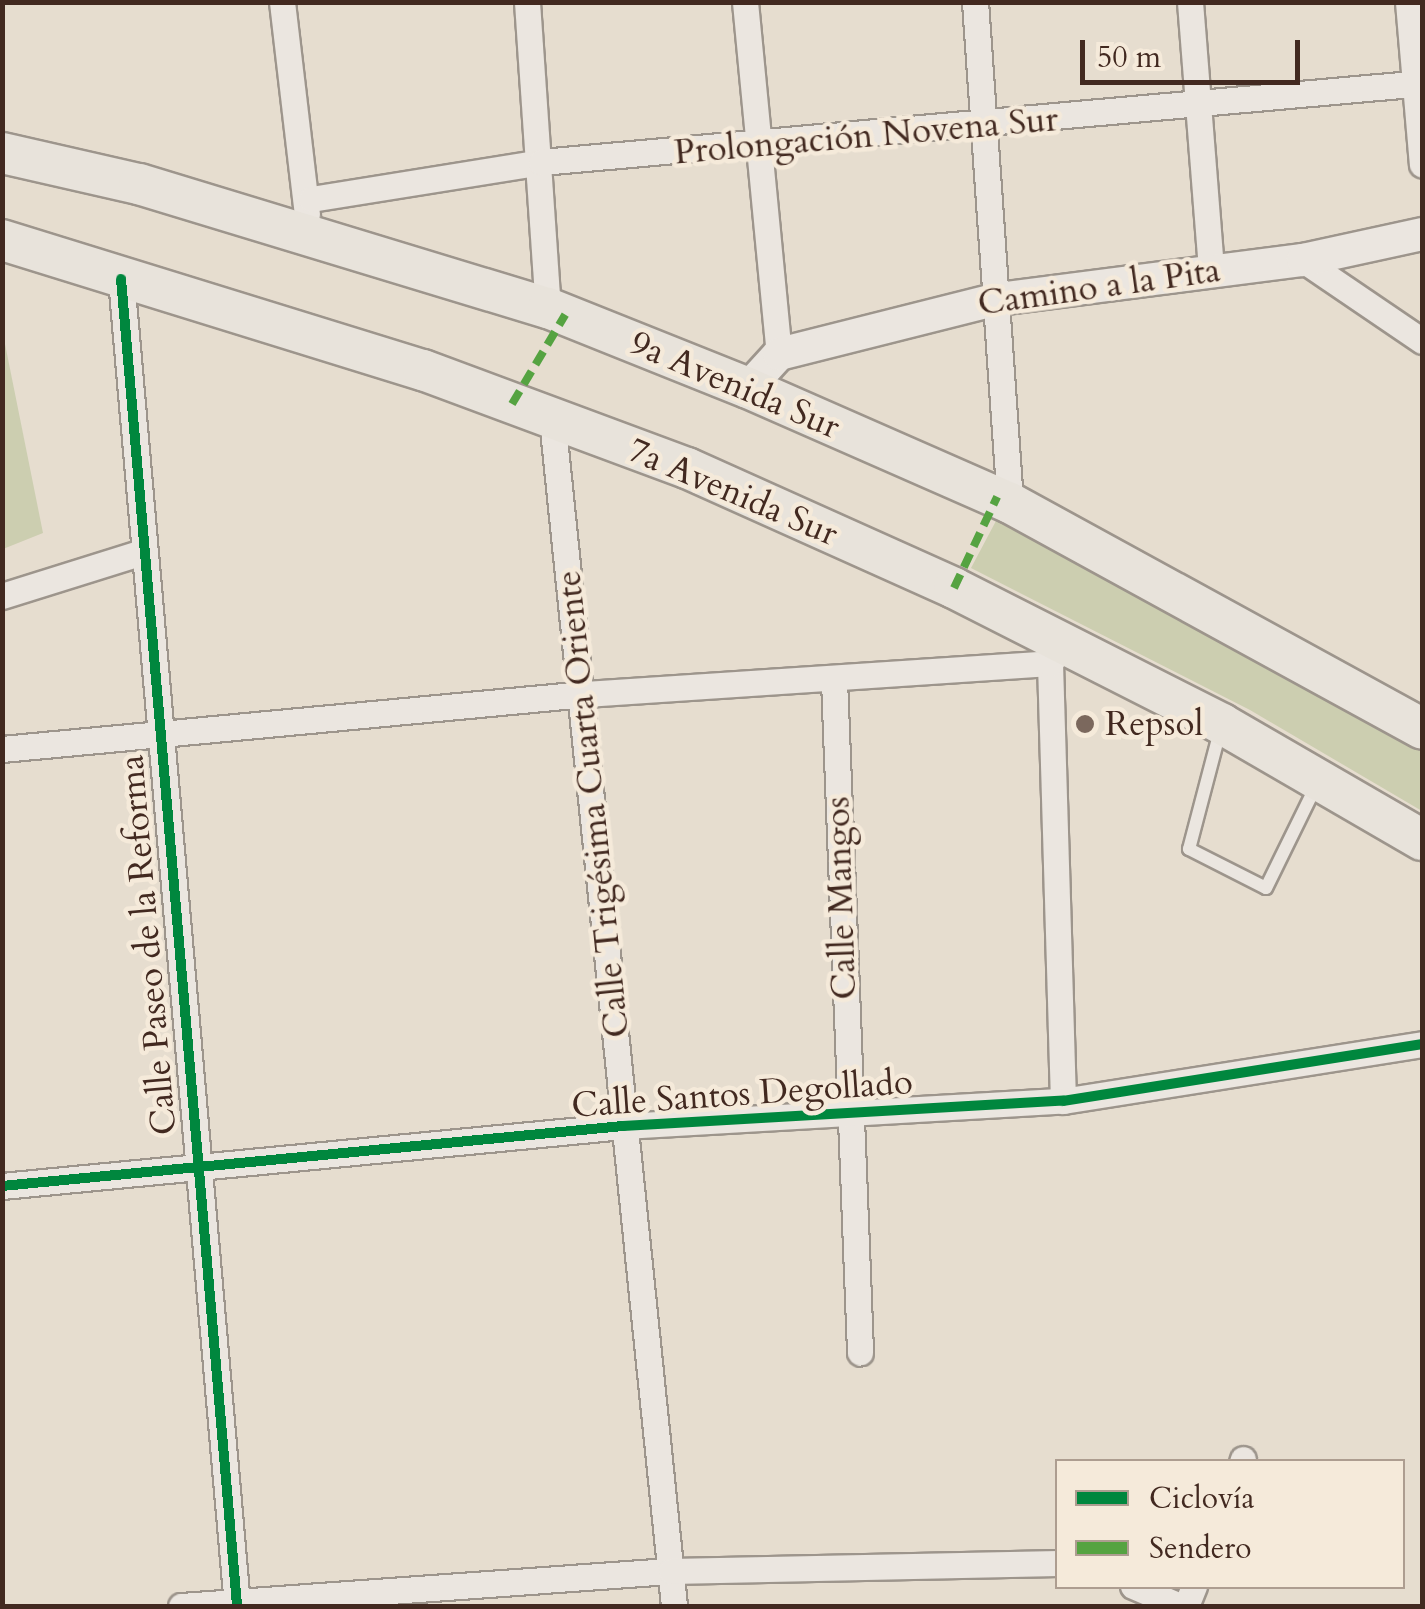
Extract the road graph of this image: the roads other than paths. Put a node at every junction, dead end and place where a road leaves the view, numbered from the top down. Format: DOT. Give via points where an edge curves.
graph roads {
  1 [pos="282,2"];
  2 [pos="527,2"];
  3 [pos="744,2"];
  4 [pos="975,2"];
  5 [pos="1190,2"];
  6 [pos="1408,2"];
  7 [pos="1419,83"];
  8 [pos="1199,105"];
  9 [pos="984,124"];
  10 [pos="755,150"];
  11 [pos="2,153"];
  12 [pos="541,162"];
  13 [pos="1422,164"];
  14 [pos="306,216"];
  15 [pos="1422,234"];
  16 [pos="2,240"];
  17 [pos="1303,260"];
  18 [pos="1211,270"];
  19 [pos="122,279"];
  20 [pos="998,299"];
  21 [pos="548,308"];
  22 [pos="1422,342"];
  23 [pos="779,354"];
  24 [pos="748,388"];
  25 [pos="552,420"];
  26 [pos="1010,502"];
  27 [pos="139,553"];
  28 [pos="2,596"];
  29 [pos="1056,655"];
  30 [pos="834,680"];
  31 [pos="585,694"];
  32 [pos="1222,724"];
  33 [pos="1422,728"];
  34 [pos="158,739"];
  35 [pos="2,749"];
  36 [pos="1320,780"];
  37 [pos="1422,840"];
  38 [pos="1422,1044"];
  39 [pos="1063,1101"];
  40 [pos="848,1115"];
  41 [pos="624,1126"];
  42 [pos="196,1171"];
  43 [pos="2,1186"];
  44 [pos="860,1352"];
  45 [pos="1055,1563"];
  46 [pos="671,1571"];
  47 [pos="1140,1589"];
  48 [pos="237,1604"];
  49 [pos="181,1606"];
  50 [pos="674,1606"];
  51 [pos="1183,1606"];
  1 -- 14 [label="street"];
  2 -- 12 [label="street"];
  3 -- 10 [label="street"];
  4 -- 9 [label="street"];
  5 -- 8 [label="street"];
  6 -- 7 [label="street"];
  7 -- 8 [label="street, Prolongación Novena Sur"];
  7 -- 13 [label="street"];
  8 -- 9 [label="street, Prolongación Novena Sur"];
  8 -- 18 [label="street"];
  9 -- 10 [label="street, Prolongación Novena Sur"];
  9 -- 20 [label="street"];
  10 -- 12 [label="street, Prolongación Novena Sur"];
  10 -- 23 [label="street"];
  11 -- 14 [label="main road, 9a Avenida Sur"];
  12 -- 14 [label="street, Prolongación Novena Sur"];
  12 -- 21 [label="street"];
  14 -- 21 [label="main road, 9a Avenida Sur"];
  15 -- 17 [label="street, Camino a la Pita"];
  16 -- 19 [label="main road, 7a Avenida Sur"];
  17 -- 18 [label="street, Camino a la Pita"];
  17 -- 22 [label="street"];
  18 -- 20 [label="street, Camino a la Pita"];
  19 -- 25 [label="main road, 7a Avenida Sur"];
  19 -- 27 [label="street, Calle Paseo de la Reforma"];
  20 -- 23 [label="street, Camino a la Pita"];
  20 -- 26 [label="street"];
  21 -- 24 [label="main road, 9a Avenida Sur"];
  23 -- 24 [label="street"];
  24 -- 26 [label="main road, 9a Avenida Sur"];
  25 -- 29 [label="main road, 7a Avenida Sur" via="822,528"];
  25 -- 31 [label="street, Calle Trigésima Cuarta Oriente"];
  26 -- 33 [label="main road, 9a Avenida Sur"];
  27 -- 28 [label="street"];
  27 -- 34 [label="street, Calle Paseo de la Reforma"];
  29 -- 30 [label="street"];
  29 -- 32 [label="main road, 7a Avenida Sur"];
  29 -- 39 [label="street"];
  30 -- 31 [label="street"];
  30 -- 40 [label="street, Calle Mangos"];
  31 -- 34 [label="street"];
  31 -- 41 [label="street, Calle Trigésima Cuarta Oriente"];
  32 -- 36 [label="main road, 7a Avenida Sur"];
  32 -- 36 [label="lane" via="1189,849 1266,888"];
  34 -- 35 [label="street"];
  34 -- 42 [label="street, Calle Paseo de la Reforma"];
  36 -- 37 [label="main road, 7a Avenida Sur"];
  38 -- 39 [label="street, Calle Santos Degollado"];
  39 -- 40 [label="street, Calle Santos Degollado"];
  40 -- 41 [label="street, Calle Santos Degollado"];
  40 -- 44 [label="street, Calle Mangos"];
  41 -- 42 [label="street, Calle Santos Degollado"];
  41 -- 46 [label="street, Calle Trigésima Cuarta Oriente"];
  42 -- 43 [label="street, Calle Santos Degollado"];
  42 -- 48 [label="street, Calle Paseo de la Reforma"];
  45 -- 46 [label="street"];
  46 -- 48 [label="street"];
  46 -- 50 [label="street, Calle Trigésima Cuarta Oriente"];
  47 -- 51 [label="street"];
  48 -- 49 [label="street"];
}
